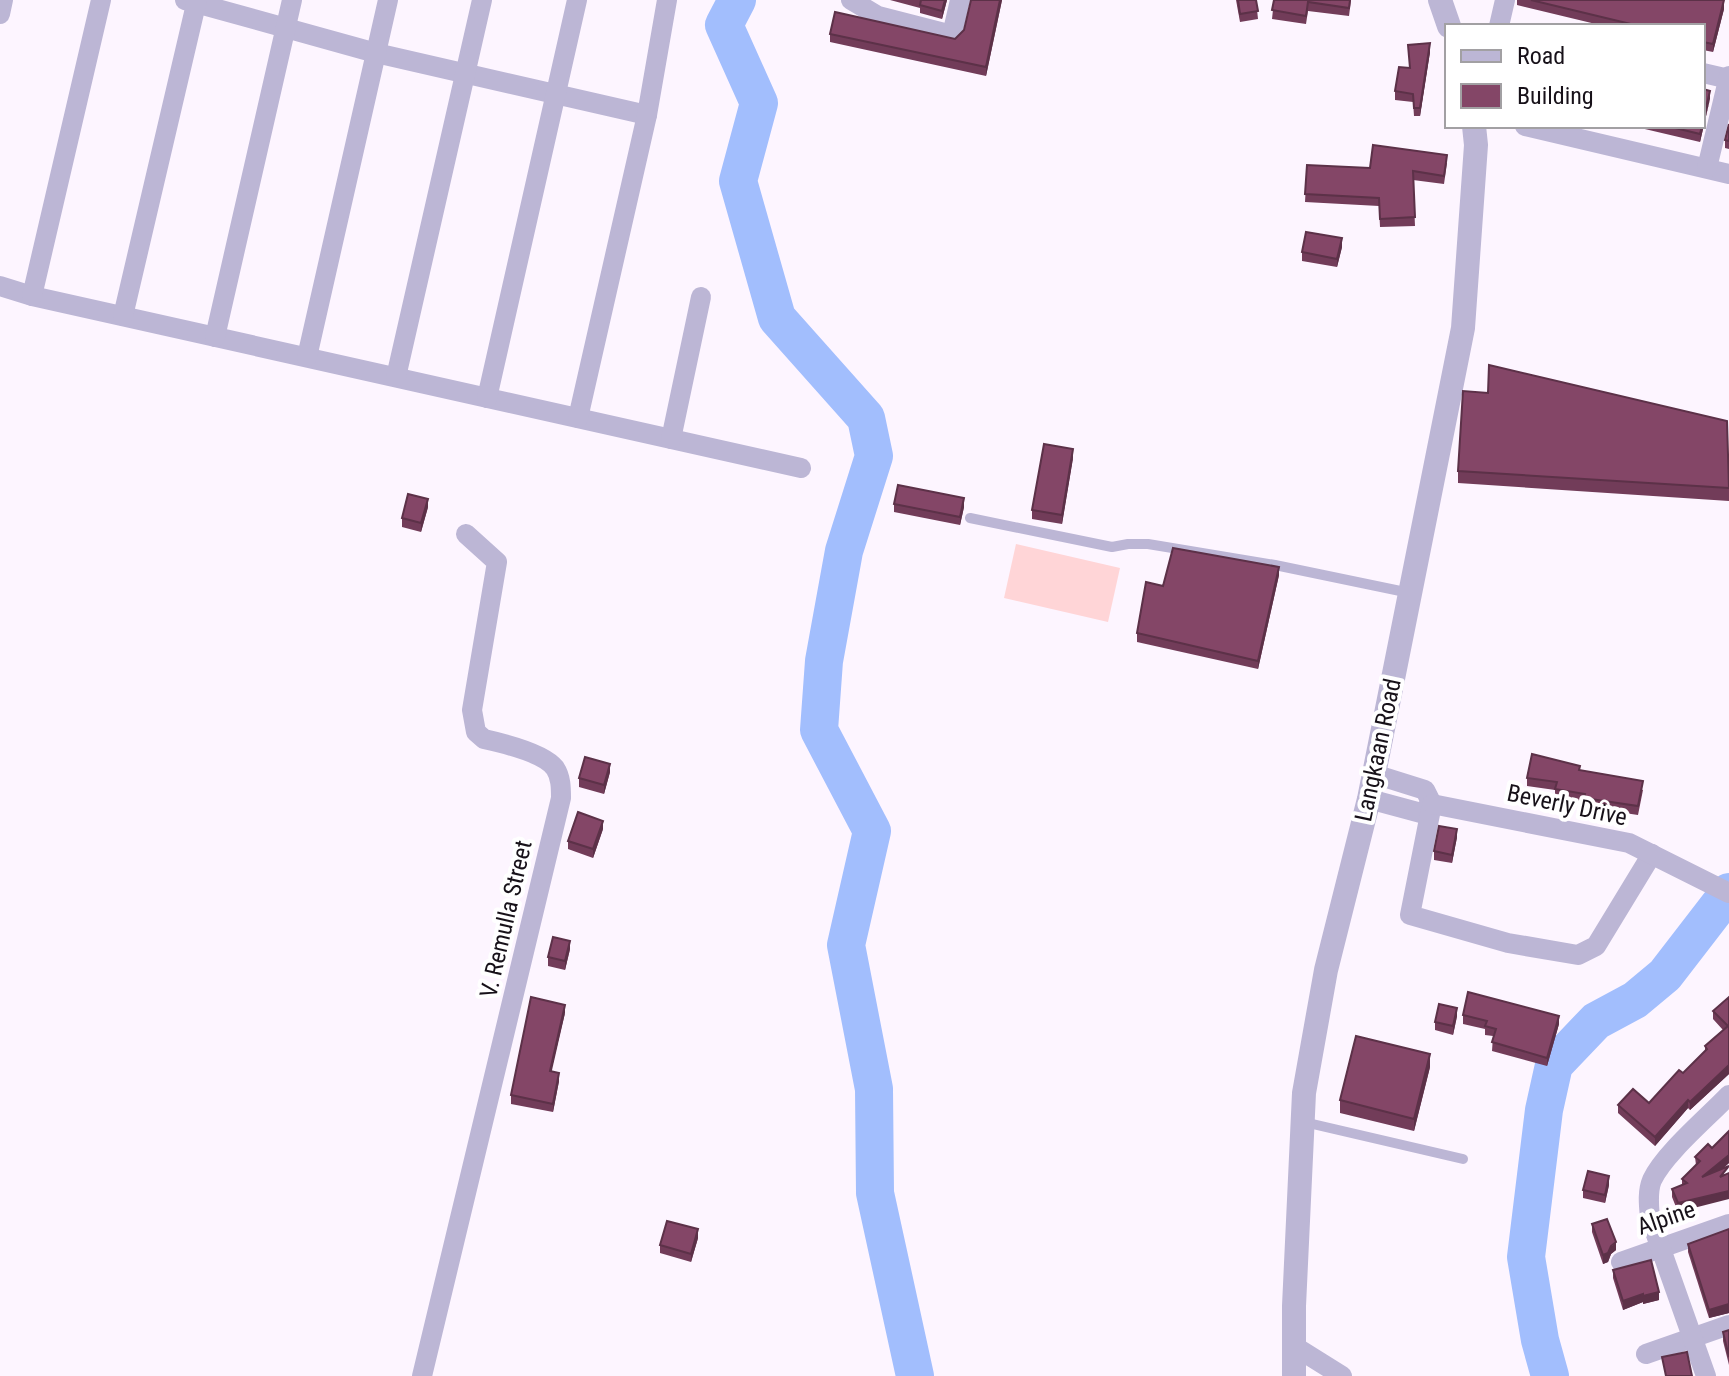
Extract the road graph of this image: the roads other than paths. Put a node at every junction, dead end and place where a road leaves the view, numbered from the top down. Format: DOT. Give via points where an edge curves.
graph roads {
  1 [pos="3,0"];
  2 [pos="101,0"];
  3 [pos="292,0"];
  4 [pos="388,0"];
  5 [pos="482,0"];
  6 [pos="577,0"];
  7 [pos="667,0"];
  8 [pos="851,0"];
  9 [pos="960,0"];
  10 [pos="1440,0"];
  11 [pos="1505,0"];
  12 [pos="193,1"];
  13 [pos="880,8"];
  14 [pos="0,14"];
  15 [pos="1448,24"];
  16 [pos="1503,24"];
  17 [pos="286,27"];
  18 [pos="376,53"];
  19 [pos="465,73"];
  20 [pos="1705,73"];
  21 [pos="1729,78"];
  22 [pos="556,94"];
  23 [pos="647,115"];
  24 [pos="1474,128"];
  25 [pos="1534,128"];
  26 [pos="1707,168"];
  27 [pos="1729,174"];
  28 [pos="0,286"];
  29 [pos="32,296"];
  30 [pos="701,297"];
  31 [pos="123,316"];
  32 [pos="215,337"];
  33 [pos="307,357"];
  34 [pos="396,377"];
  35 [pos="487,398"];
  36 [pos="578,418"];
  37 [pos="671,439"];
  38 [pos="801,468"];
  39 [pos="970,518"];
  40 [pos="466,534"];
  41 [pos="1410,593"];
  42 [pos="1374,774"];
  43 [pos="1369,799"];
  44 [pos="1432,804"];
  45 [pos="1652,854"];
  46 [pos="1729,893"];
  47 [pos="1729,1095"];
  48 [pos="1302,1122"];
  49 [pos="1463,1159"];
  50 [pos="1729,1224"];
  51 [pos="1660,1248"];
  52 [pos="1621,1262"];
  53 [pos="1729,1325"];
  54 [pos="1693,1337"];
  55 [pos="1294,1346"];
  56 [pos="1646,1354"];
  57 [pos="422,1376"];
  58 [pos="1294,1376"];
  59 [pos="1342,1376"];
  60 [pos="1706,1376"];
  1 -- 14 [label="street"];
  2 -- 29 [label="street"];
  3 -- 17 [label="street"];
  4 -- 18 [label="street"];
  5 -- 19 [label="street"];
  6 -- 22 [label="street"];
  7 -- 23 [label="street"];
  8 -- 13 [label="street"];
  9 -- 13 [label="street" via="952,35"];
  10 -- 15 [label="street"];
  11 -- 16 [label="street"];
  12 -- 17 [label="street"];
  12 -- 31 [label="street"];
  17 -- 18 [label="street"];
  17 -- 32 [label="street"];
  18 -- 19 [label="street"];
  18 -- 33 [label="street"];
  19 -- 22 [label="street"];
  19 -- 34 [label="street"];
  20 -- 21 [label="street"];
  21 -- 26 [label="street"];
  22 -- 23 [label="street"];
  22 -- 35 [label="street"];
  23 -- 36 [label="street"];
  24 -- 41 [label="street, Langkaan Road" via="1463,328"];
  25 -- 26 [label="street"];
  26 -- 27 [label="street"];
  28 -- 29 [label="street"];
  29 -- 31 [label="street"];
  30 -- 37 [label="street"];
  31 -- 32 [label="street"];
  32 -- 33 [label="street"];
  33 -- 34 [label="street"];
  34 -- 35 [label="street"];
  35 -- 36 [label="street"];
  36 -- 37 [label="street"];
  37 -- 38 [label="street"];
  39 -- 41 [label="lane" via="1112,547 1148,544 1275,565"];
  40 -- 57 [label="street, V. Remulla Street" via="497,562 472,710 476,732 545,758 555,768 561,798"];
  41 -- 42 [label="street, Langkaan Road"];
  42 -- 43 [label="street, Langkaan Road"];
  42 -- 44 [label="street, Beverly Drive" via="1425,790"];
  43 -- 44 [label="street, Beverly Drive" via="1421,813"];
  43 -- 48 [label="street, Langkaan Road" via="1326,970"];
  44 -- 45 [label="street, Beverly Drive" via="1629,843"];
  44 -- 45 [label="street" via="1410,915 1508,943 1578,955 1596,946"];
  45 -- 46 [label="street, Beverly Drive"];
  47 -- 51 [label="street" via="1660,1166 1651,1183 1650,1218"];
  48 -- 49 [label="lane"];
  48 -- 55 [label="street, Langkaan Road"];
  50 -- 51 [label="street, Alpine"];
  51 -- 52 [label="street, Alpine"];
  51 -- 54 [label="street"];
  53 -- 54 [label="street"];
  54 -- 56 [label="street"];
  54 -- 60 [label="street"];
  55 -- 58 [label="street, Langkaan Road"];
  55 -- 59 [label="street"];
}
